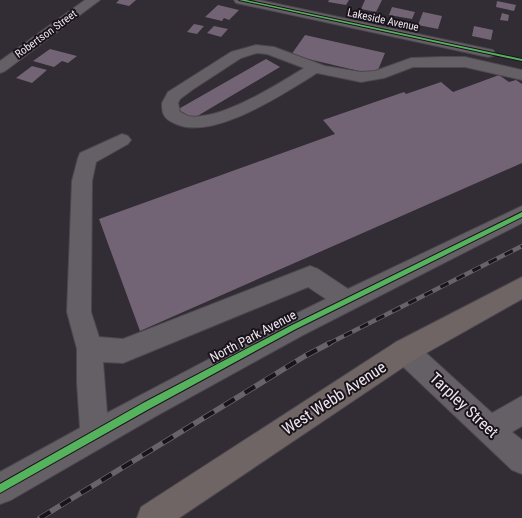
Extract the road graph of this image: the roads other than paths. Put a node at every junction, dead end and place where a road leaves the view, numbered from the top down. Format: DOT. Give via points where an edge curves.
graph roads {
  1 [pos="93,0"];
  2 [pos="240,0"];
  3 [pos="522,60"];
  4 [pos="0,68"];
  5 [pos="315,68"];
  6 [pos="522,75"];
  7 [pos="122,140"];
  8 [pos="522,214"];
  9 [pos="522,287"];
  10 [pos="346,300"];
  11 [pos="90,349"];
  12 [pos="405,351"];
  13 [pos="522,410"];
  14 [pos="490,430"];
  15 [pos="95,435"];
  16 [pos="522,460"];
  17 [pos="0,489"];
  18 [pos="152,518"];
  1 -- 4 [label="street, Robertson Street"];
  2 -- 3 [label="street, Lakeside Avenue"];
  5 -- 5 [label="street" via="268,50 256,49 236,55 174,96 170,103 172,115 192,123 215,119 264,99"];
  5 -- 6 [label="street" via="361,77 378,75 411,62 465,62"];
  7 -- 11 [label="street" via="87,158 82,181 79,312"];
  8 -- 10 [label="street, North Park Avenue"];
  9 -- 12 [label="highway, West Webb Avenue"];
  10 -- 11 [label="street" via="310,276 123,351"];
  10 -- 15 [label="street, North Park Avenue"];
  11 -- 15 [label="street"];
  12 -- 14 [label="street, Tarpley Street"];
  12 -- 18 [label="highway, West Webb Avenue"];
  13 -- 14 [label="street"];
  14 -- 16 [label="street, Tarpley Street"];
  15 -- 17 [label="street, North Park Avenue"];
}
